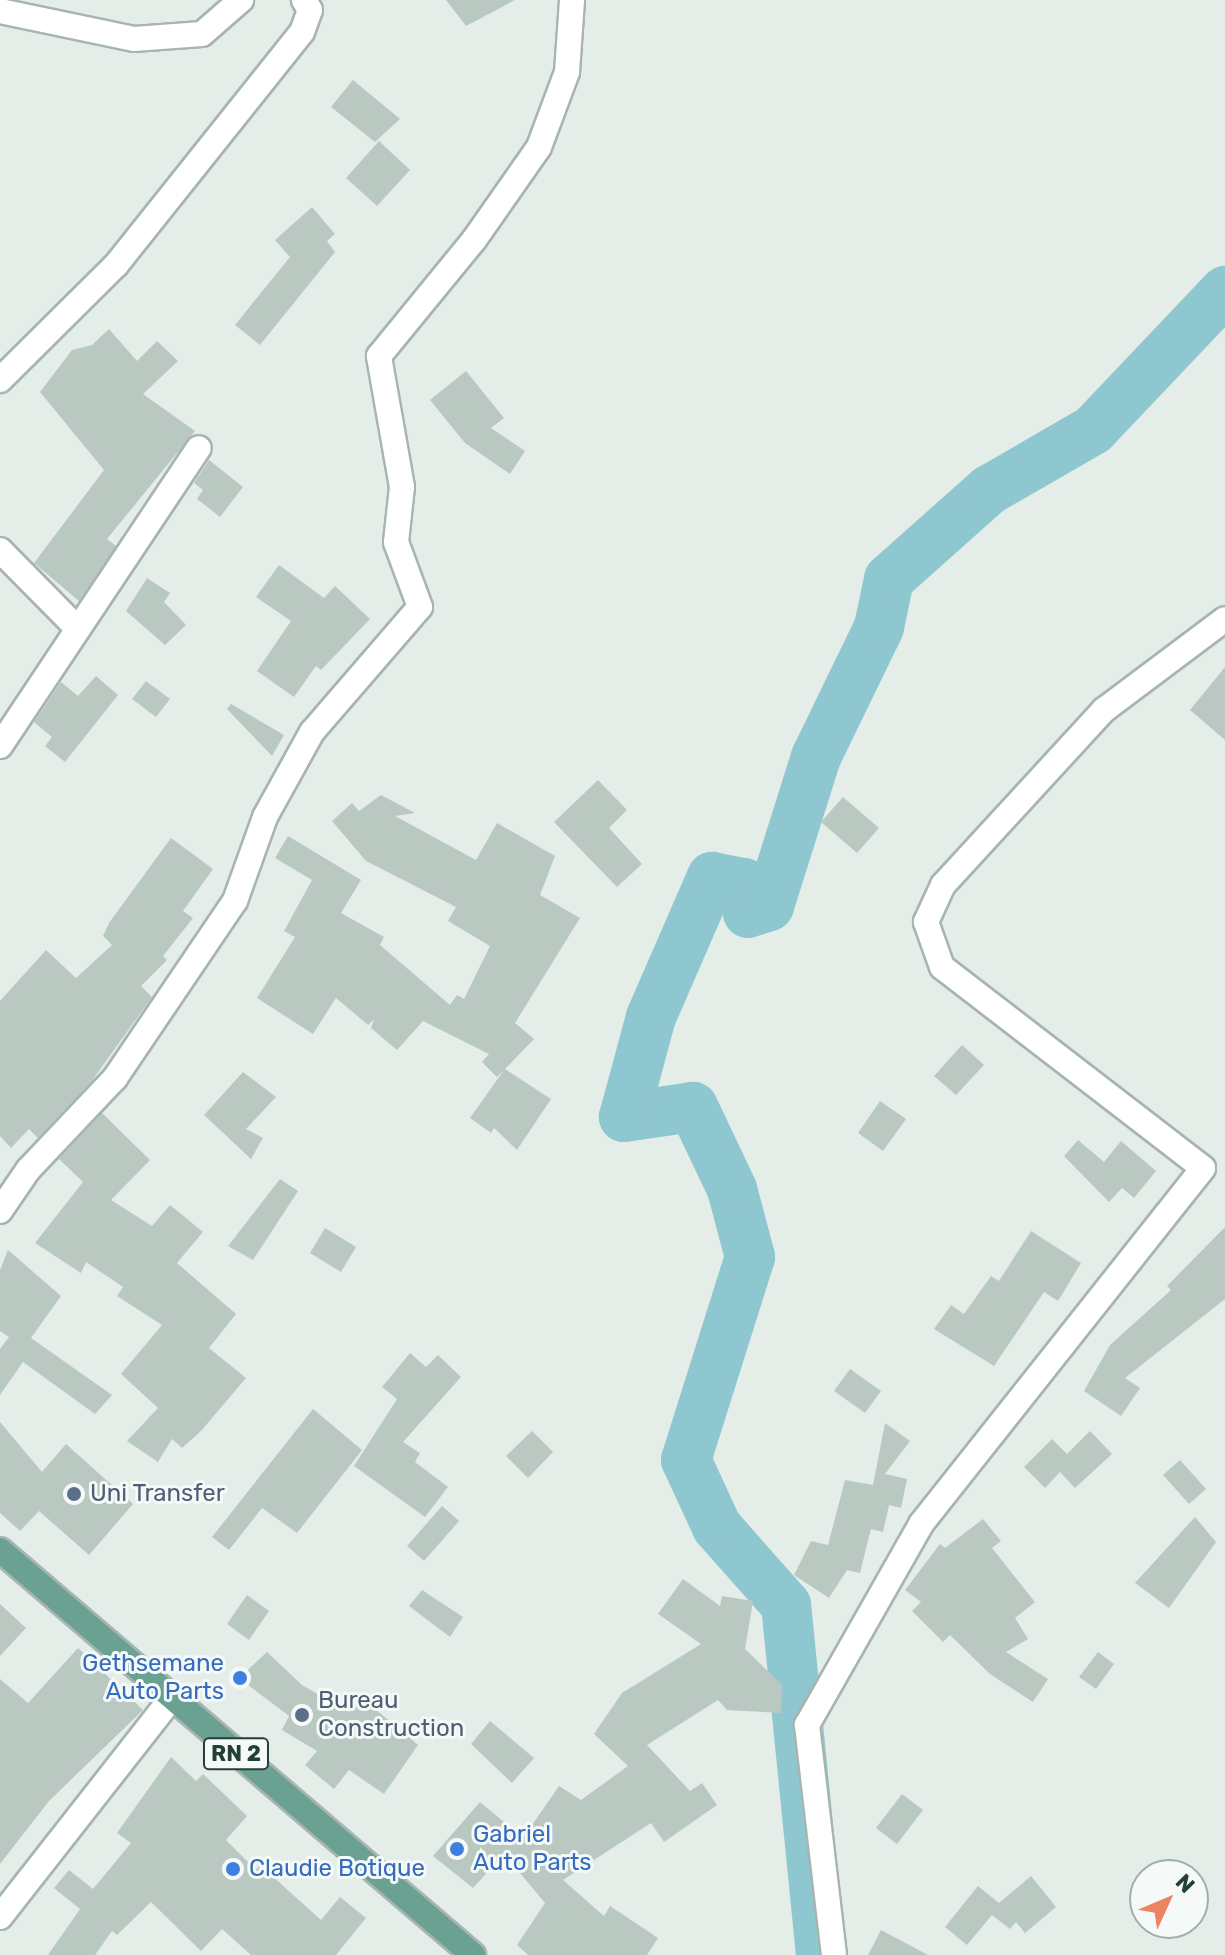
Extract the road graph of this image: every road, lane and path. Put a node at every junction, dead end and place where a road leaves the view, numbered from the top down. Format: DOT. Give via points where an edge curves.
graph roads {
  1 [pos="241,0"];
  2 [pos="304,0"];
  3 [pos="572,0"];
  4 [pos="0,11"];
  5 [pos="0,380"];
  6 [pos="199,448"];
  7 [pos="0,550"];
  8 [pos="1225,619"];
  9 [pos="76,627"];
  10 [pos="0,746"];
  11 [pos="0,1211"];
  12 [pos="0,1550"];
  13 [pos="171,1699"];
  14 [pos="0,1917"];
  15 [pos="473,1955"];
  16 [pos="834,1955"];
  1 -- 4 [label="street" via="202,34 134,39"];
  2 -- 5 [label="street" via="310,10 302,32 165,204 116,265"];
  3 -- 11 [label="street" via="567,72 539,147 474,240 379,356 402,487 396,542 420,607 312,732 265,817 235,901 115,1078 28,1170"];
  6 -- 9 [label="street"];
  7 -- 9 [label="street"];
  8 -- 16 [label="street" via="1104,710 943,885 926,922 942,967 1203,1168 921,1524 807,1725"];
  9 -- 10 [label="street"];
  12 -- 13 [label="main road, RN 2"];
  13 -- 14 [label="street"];
  13 -- 15 [label="main road, RN 2"];
}
